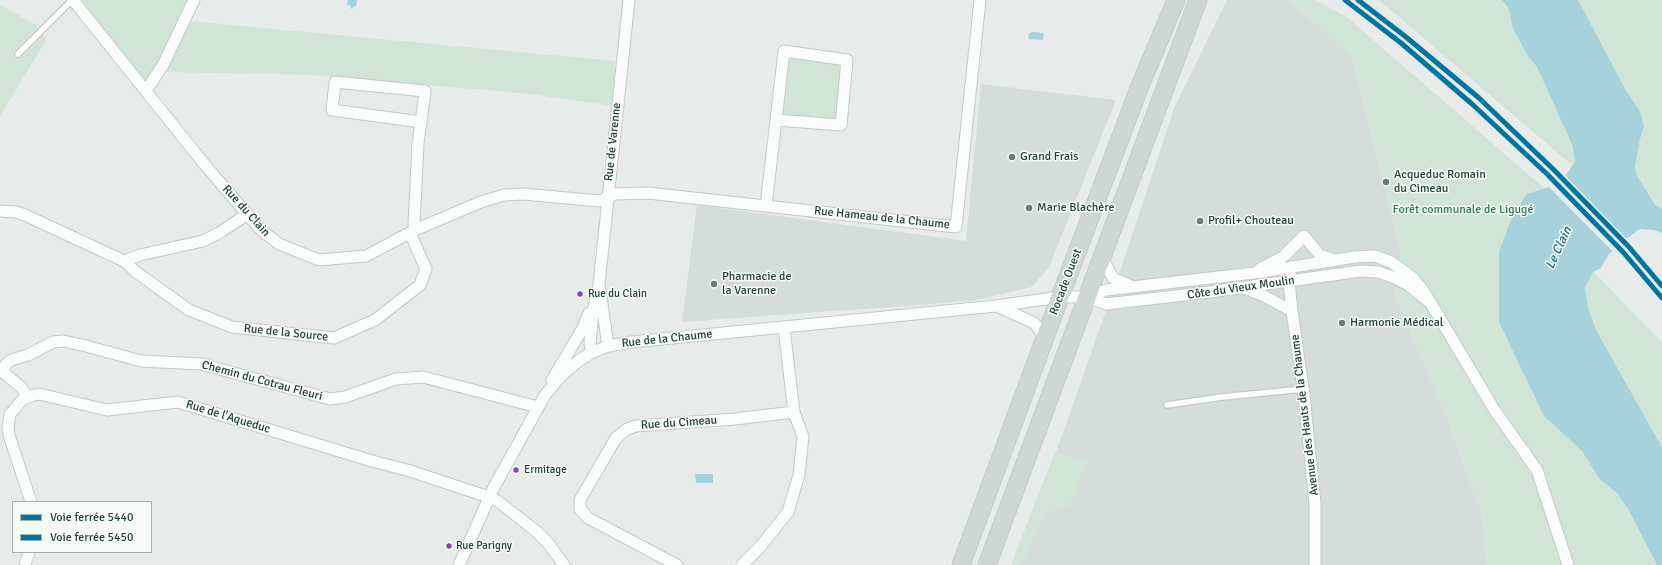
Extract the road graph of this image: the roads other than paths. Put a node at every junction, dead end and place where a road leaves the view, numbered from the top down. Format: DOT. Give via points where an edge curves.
graph roads {
  1 [pos="73,0"];
  2 [pos="194,0"];
  3 [pos="627,0"];
  4 [pos="980,0"];
  5 [pos="1176,0"];
  6 [pos="1198,0"];
  7 [pos="18,54"];
  8 [pos="145,90"];
  9 [pos="776,120"];
  10 [pos="421,122"];
  11 [pos="607,198"];
  12 [pos="766,206"];
  13 [pos="0,211"];
  14 [pos="246,214"];
  15 [pos="413,231"];
  16 [pos="1102,257"];
  17 [pos="1334,260"];
  18 [pos="124,261"];
  19 [pos="1295,266"];
  20 [pos="1252,273"];
  21 [pos="1289,282"];
  22 [pos="599,284"];
  23 [pos="1132,287"];
  24 [pos="1242,288"];
  25 [pos="1060,297"];
  26 [pos="1087,297"];
  27 [pos="1432,304"];
  28 [pos="996,306"];
  29 [pos="1292,311"];
  30 [pos="784,328"];
  31 [pos="1045,337"];
  32 [pos="608,346"];
  33 [pos="592,353"];
  34 [pos="1304,389"];
  35 [pos="545,396"];
  36 [pos="28,397"];
  37 [pos="1167,405"];
  38 [pos="538,407"];
  39 [pos="794,412"];
  40 [pos="489,496"];
  41 [pos="31,501"];
  42 [pos="30,553"];
  43 [pos="25,565"];
  44 [pos="459,565"];
  45 [pos="564,565"];
  46 [pos="677,565"];
  47 [pos="742,565"];
  48 [pos="961,565"];
  49 [pos="987,565"];
  50 [pos="1315,565"];
  51 [pos="1568,565"];
  1 -- 7 [label="lane"];
  1 -- 8 [label="street, Rue du Clain"];
  2 -- 8 [label="street" via="163,65"];
  3 -- 11 [label="street, Rue de Varenne"];
  4 -- 12 [label="street, Rue Hameau de la Chaume" via="956,227"];
  5 -- 25 [label="main road, Rocade Ouest" via="1140,86"];
  6 -- 16 [label="main road, Rocade Ouest"];
  8 -- 14 [label="street, Rue du Clain"];
  9 -- 9 [label="street" via="784,51 847,60 841,125"];
  9 -- 12 [label="street"];
  10 -- 10 [label="street, Rue de la Source" via="425,91 335,82 332,110"];
  10 -- 15 [label="street, Rue de la Source"];
  11 -- 12 [label="street, Rue Hameau de la Chaume" via="615,194 648,192"];
  11 -- 15 [label="street, Rue du Clain" via="600,201 523,194 504,195"];
  11 -- 22 [label="street, Rue de Varenne"];
  13 -- 18 [label="street, Rue de la Source" via="25,215"];
  14 -- 15 [label="street, Rue du Clain" via="279,244 318,260 366,256"];
  14 -- 18 [label="street" via="223,231 203,241"];
  15 -- 18 [label="street, Rue de la Source" via="426,269 420,285 375,320 334,338 232,327 189,310"];
  16 -- 23 [label="street" via="1113,278"];
  16 -- 26 [label="main road, Rocade Ouest"];
  17 -- 19 [label="street, Côte du Vieux Moulin"];
  17 -- 20 [label="street" via="1320,255 1304,236 1283,256"];
  17 -- 27 [label="street, Côte du Vieux Moulin" via="1375,256 1390,262 1413,278"];
  19 -- 20 [label="street, Côte du Vieux Moulin"];
  19 -- 21 [label="street, Avenue des Hauts de la Chaume"];
  20 -- 23 [label="street, Côte du Vieux Moulin"];
  21 -- 24 [label="street, Côte du Vieux Moulin"];
  21 -- 27 [label="street, Côte du Vieux Moulin" via="1345,272 1378,272 1393,276"];
  21 -- 29 [label="street, Avenue des Hauts de la Chaume"];
  22 -- 32 [label="street, Rue de Varenne"];
  22 -- 33 [label="street, Rue de Varenne" via="593,312 590,342"];
  22 -- 35 [label="street, Rue de Varenne" via="583,328"];
  23 -- 26 [label="street, Côte du Vieux Moulin" via="1106,290"];
  24 -- 26 [label="street, Côte du Vieux Moulin" via="1106,304"];
  24 -- 29 [label="street"];
  25 -- 26 [label="street, Rue de la Chaume"];
  25 -- 28 [label="street, Rue de la Chaume"];
  25 -- 31 [label="main road, Rocade Ouest"];
  26 -- 49 [label="main road, Rocade Ouest"];
  27 -- 51 [label="street, Côte du Vieux Moulin" via="1495,411 1537,470"];
  28 -- 30 [label="street, Rue de la Chaume"];
  28 -- 31 [label="street" via="1034,323"];
  29 -- 34 [label="street, Avenue des Hauts de la Chaume"];
  30 -- 32 [label="street, Rue de la Chaume"];
  30 -- 39 [label="street"];
  31 -- 48 [label="main road, Rocade Ouest"];
  32 -- 33 [label="street, Rue de la Chaume"];
  33 -- 35 [label="street, Rue de la Chaume" via="562,375"];
  34 -- 37 [label="lane"];
  34 -- 50 [label="street, Avenue des Hauts de la Chaume" via="1315,504"];
  35 -- 38 [label="street, Rue de la Chaume"];
  36 -- 38 [label="street, Chemin du Cotrau Fleuri" via="22,387 5,374 6,364 54,342 62,341 141,361 201,364 330,399 345,397 396,379 423,377"];
  36 -- 40 [label="street, Rue de l'Aqueduc" via="40,394 107,410 178,402"];
  36 -- 41 [label="street" via="14,409 8,420 8,427"];
  38 -- 40 [label="street, Rue de la Chaume"];
  39 -- 46 [label="street, Rue du Cimeau" via="636,426 627,429 616,438 580,500 580,509 588,518"];
  39 -- 47 [label="street" via="803,438 803,449 799,475 788,512"];
  40 -- 44 [label="street, Rue de la Chaume"];
  40 -- 45 [label="street, Rue de l'Aqueduc" via="548,543"];
  42 -- 43 [label="street"];
}
